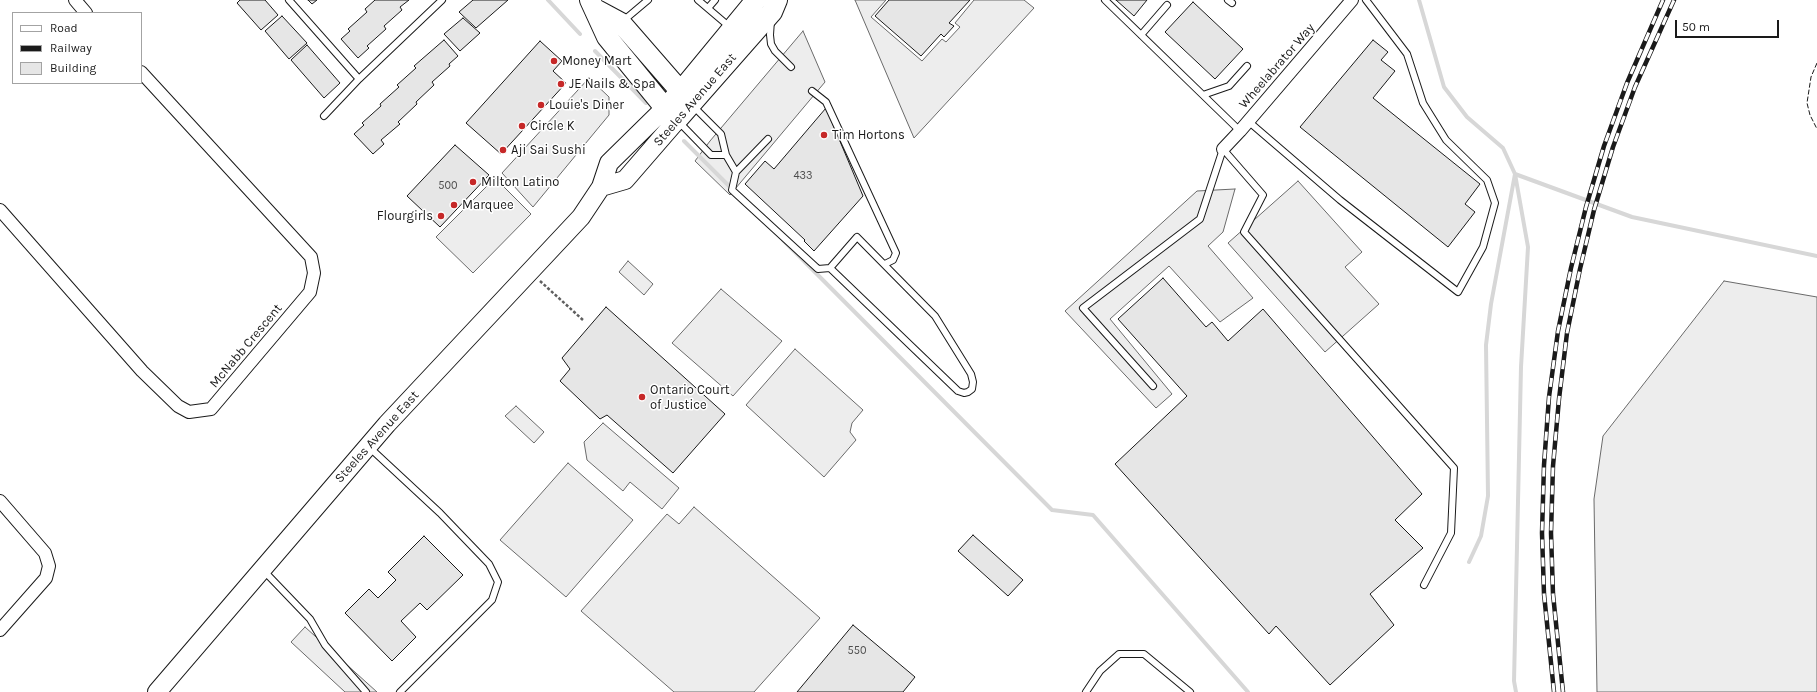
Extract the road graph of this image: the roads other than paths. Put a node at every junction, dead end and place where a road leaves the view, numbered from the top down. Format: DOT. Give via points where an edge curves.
graph roads {
  1 [pos="74,0"];
  2 [pos="288,0"];
  3 [pos="442,0"];
  4 [pos="648,0"];
  5 [pos="698,0"];
  6 [pos="714,0"];
  7 [pos="756,0"];
  8 [pos="1105,0"];
  9 [pos="1352,0"];
  10 [pos="1366,0"];
  11 [pos="593,4"];
  12 [pos="1167,5"];
  13 [pos="775,6"];
  14 [pos="708,8"];
  15 [pos="85,12"];
  16 [pos="621,23"];
  17 [pos="732,29"];
  18 [pos="1141,35"];
  19 [pos="1247,66"];
  20 [pos="791,67"];
  21 [pos="142,73"];
  22 [pos="359,79"];
  23 [pos="812,90"];
  24 [pos="1203,95"];
  25 [pos="686,98"];
  26 [pos="671,114"];
  27 [pos="324,116"];
  28 [pos="1248,121"];
  29 [pos="1240,131"];
  30 [pos="768,139"];
  31 [pos="1223,149"];
  32 [pos="726,155"];
  33 [pos="736,172"];
  34 [pos="0,210"];
  35 [pos="885,264"];
  36 [pos="830,268"];
  37 [pos="1153,386"];
  38 [pos="368,446"];
  39 [pos="0,501"];
  40 [pos="263,570"];
  41 [pos="1424,585"];
  42 [pos="0,630"];
  43 [pos="157,692"];
  44 [pos="366,692"];
  45 [pos="400,692"];
  46 [pos="1086,692"];
  47 [pos="1190,692"];
  1 -- 15 [label="street"];
  2 -- 22 [label="lane"];
  3 -- 22 [label="lane"];
  4 -- 16 [label="lane"];
  5 -- 14 [label="lane"];
  6 -- 14 [label="lane"];
  7 -- 17 [label="main road, Steeles Avenue East"];
  8 -- 18 [label="lane"];
  9 -- 28 [label="street, Wheelabrator Way"];
  10 -- 28 [label="lane" via="1407,54 1423,103 1446,140 1487,180 1495,203 1483,247 1458,292 1340,200"];
  11 -- 16 [label="main road"];
  11 -- 26 [label="main road" via="607,37"];
  12 -- 18 [label="lane"];
  13 -- 20 [label="lane" via="771,44"];
  13 -- 25 [label="main road, Steeles Avenue East"];
  14 -- 17 [label="lane"];
  16 -- 25 [label="main road"];
  17 -- 25 [label="main road, Steeles Avenue East"];
  18 -- 24 [label="lane"];
  19 -- 24 [label="lane" via="1229,86"];
  21 -- 34 [label="street, McNabb Crescent" via="311,257 314,273 310,292 211,409 189,412 178,406 142,370"];
  22 -- 27 [label="lane"];
  23 -- 35 [label="lane" via="826,102 896,253 894,260"];
  24 -- 29 [label="lane"];
  25 -- 26 [label="main road, Steeles Avenue East"];
  25 -- 32 [label="lane" via="721,134"];
  26 -- 32 [label="lane" via="711,155"];
  26 -- 38 [label="main road, Steeles Avenue East" via="625,180 601,187 581,217"];
  28 -- 29 [label="street, Wheelabrator Way"];
  29 -- 31 [label="street, Wheelabrator Way"];
  30 -- 33 [label="lane"];
  31 -- 37 [label="lane" via="1200,219 1083,308"];
  31 -- 41 [label="lane" via="1264,194 1244,232 1454,468 1451,533"];
  32 -- 33 [label="lane"];
  33 -- 36 [label="lane" via="732,190 809,262 818,269"];
  35 -- 36 [label="lane" via="857,237"];
  35 -- 36 [label="lane" via="935,316 971,374 972,389 968,392 958,391"];
  38 -- 40 [label="main road, Steeles Avenue East"];
  38 -- 45 [label="lane" via="440,513 489,564 498,582 492,600"];
  39 -- 42 [label="street" via="45,552 49,566 46,578"];
  40 -- 43 [label="main road, Steeles Avenue East"];
  40 -- 44 [label="lane" via="310,619 325,645"];
  46 -- 47 [label="lane" via="1100,671 1119,654 1144,654"];
}
